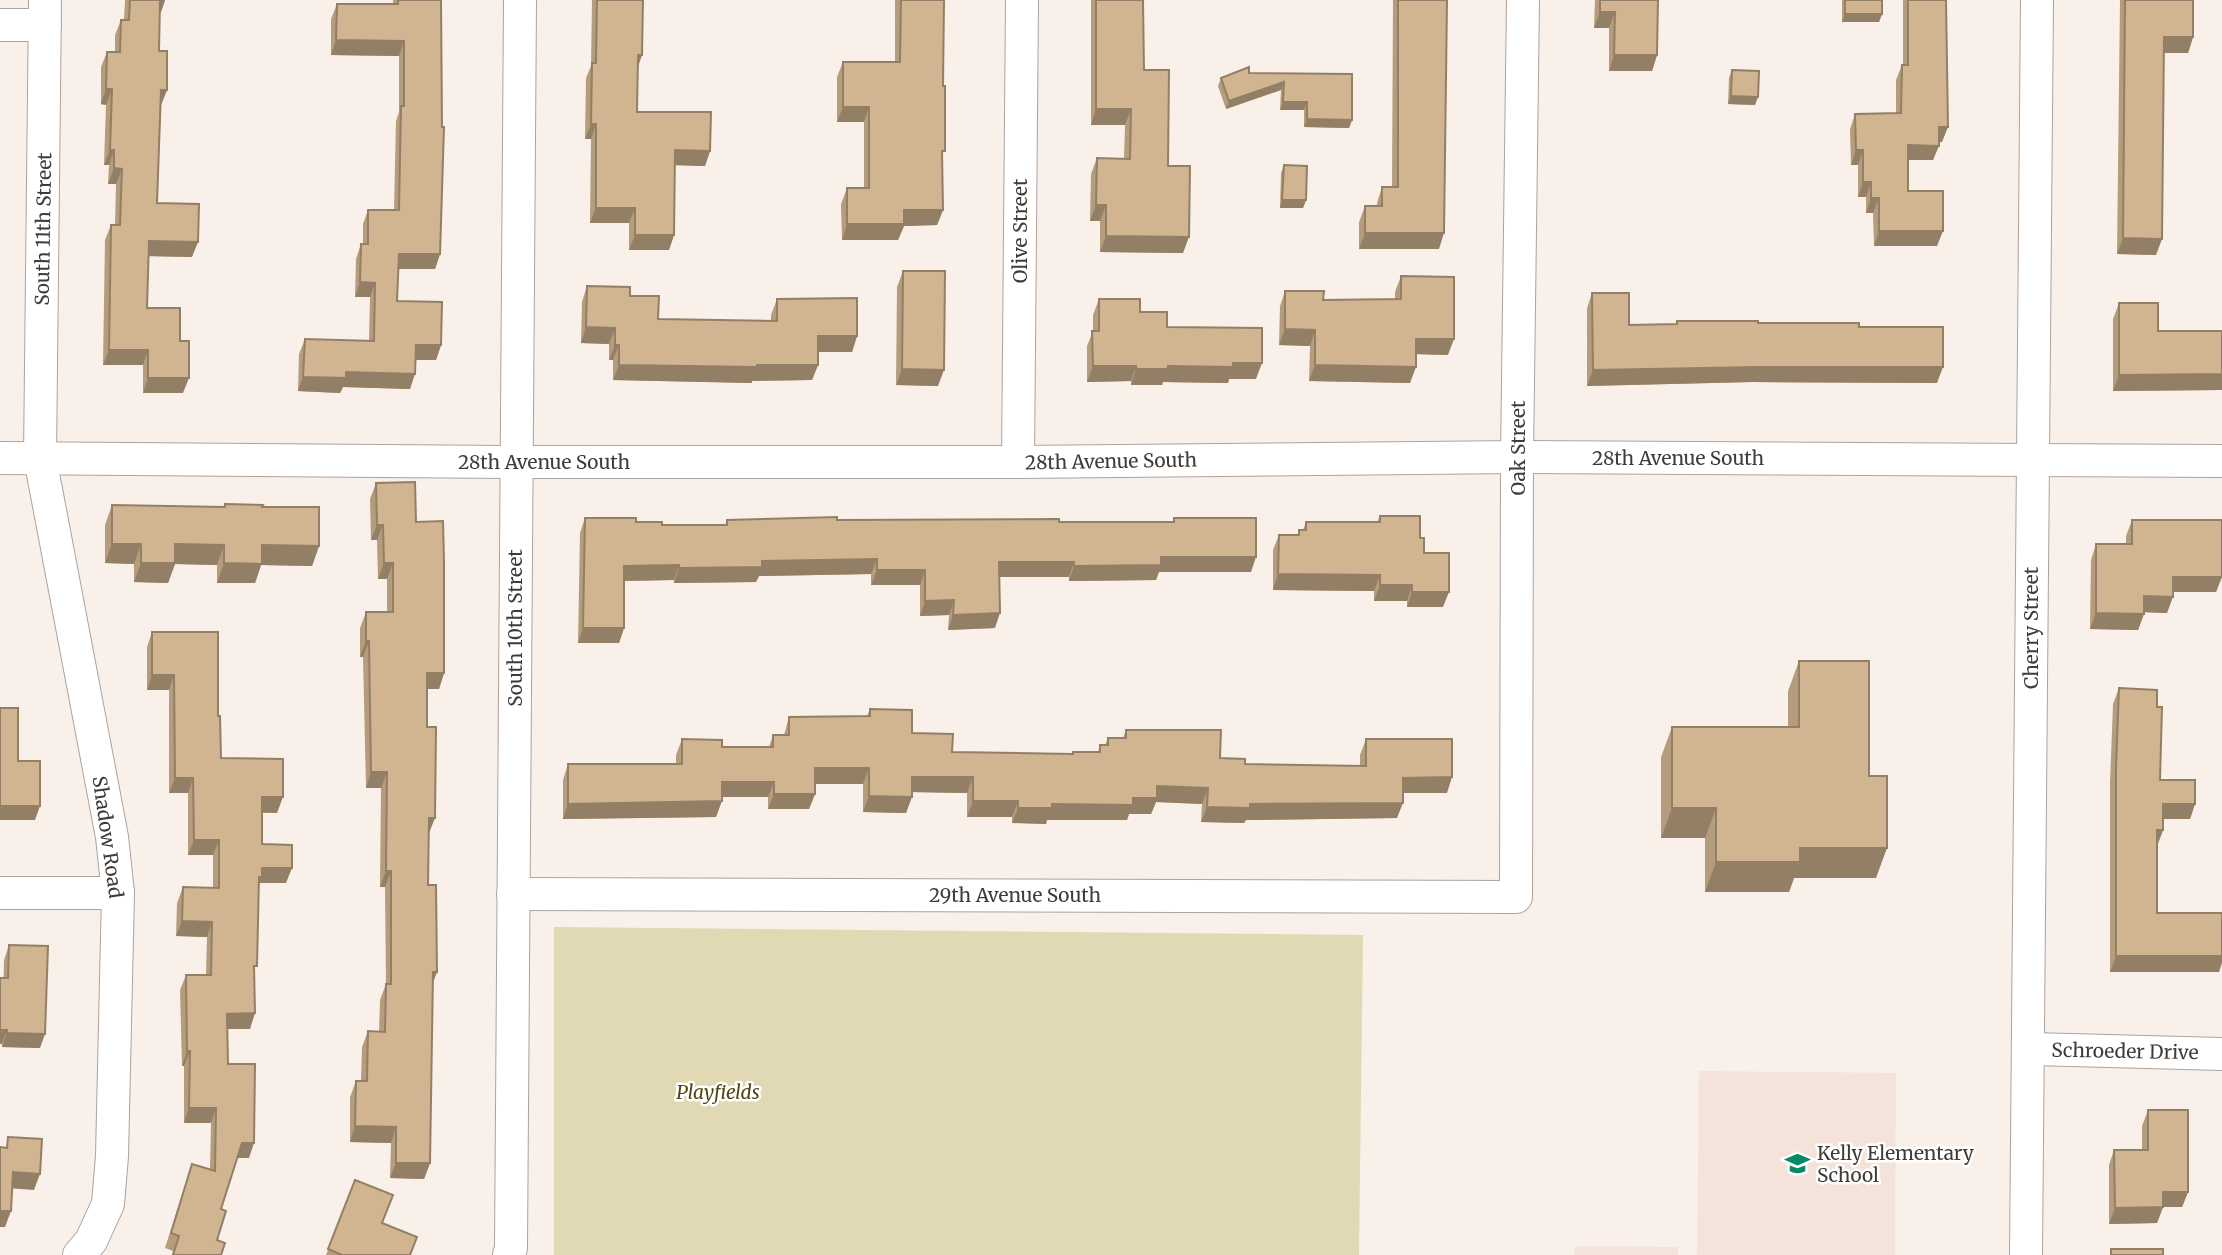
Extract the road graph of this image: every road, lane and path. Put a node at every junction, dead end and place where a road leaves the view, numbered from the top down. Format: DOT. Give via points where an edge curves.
graph roads {
  1 [pos="520,0"];
  2 [pos="1022,0"];
  3 [pos="1522,0"];
  4 [pos="2037,0"];
  5 [pos="45,13"];
  6 [pos="0,24"];
  7 [pos="1517,457"];
  8 [pos="0,458"];
  9 [pos="40,458"];
  10 [pos="2032,460"];
  11 [pos="2222,461"];
  12 [pos="516,463"];
  13 [pos="1018,463"];
  14 [pos="0,893"];
  15 [pos="118,893"];
  16 [pos="513,894"];
  17 [pos="1516,897"];
  18 [pos="2028,1049"];
  19 [pos="2222,1054"];
  20 [pos="79,1255"];
  21 [pos="509,1255"];
  22 [pos="2026,1255"];
  1 -- 12 [label="street, South 10th Street"];
  2 -- 13 [label="street, Olive Street"];
  3 -- 7 [label="street, Oak Street"];
  4 -- 10 [label="street, Cherry Street"];
  5 -- 6 [label="street"];
  5 -- 9 [label="street, South 11th Street"];
  7 -- 10 [label="street, 28th Avenue South"];
  7 -- 13 [label="street, 28th Avenue South"];
  7 -- 17 [label="street, Oak Street"];
  8 -- 9 [label="street, 28th Avenue South"];
  9 -- 12 [label="street, 28th Avenue South"];
  9 -- 15 [label="street, Shadow Road" via="112,837"];
  10 -- 11 [label="street, 28th Avenue South"];
  10 -- 18 [label="street, Cherry Street"];
  12 -- 13 [label="street, 28th Avenue South"];
  12 -- 16 [label="street, South 10th Street"];
  14 -- 15 [label="street"];
  15 -- 20 [label="street, Shadow Road" via="108,1204 91,1241"];
  16 -- 17 [label="street, 29th Avenue South"];
  16 -- 21 [label="street, South 10th Street"];
  18 -- 19 [label="street, Schroeder Drive"];
  18 -- 22 [label="street, Cherry Street"];
}
